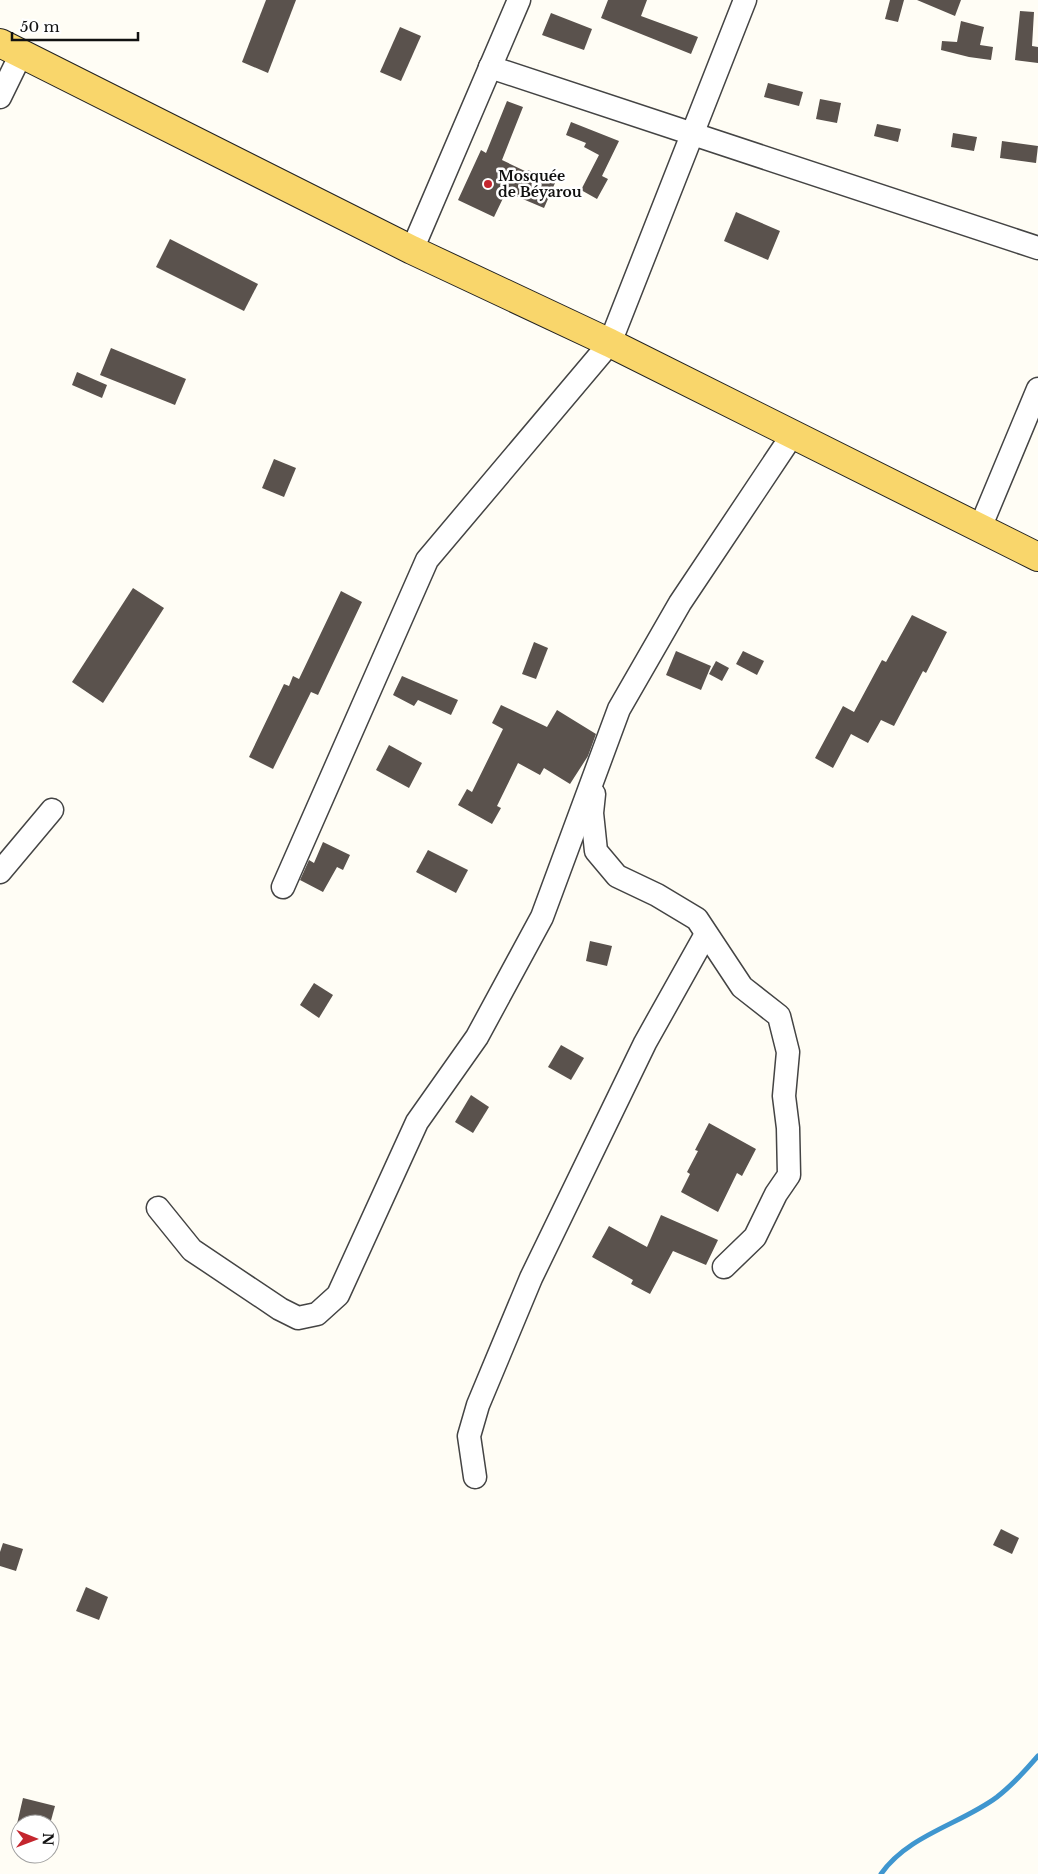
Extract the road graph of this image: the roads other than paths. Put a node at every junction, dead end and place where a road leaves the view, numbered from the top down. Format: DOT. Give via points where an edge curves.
graph roads {
  1 [pos="519,0"];
  2 [pos="745,0"];
  3 [pos="11,48"];
  4 [pos="490,67"];
  5 [pos="0,97"];
  6 [pos="692,134"];
  7 [pos="1038,248"];
  8 [pos="412,250"];
  9 [pos="610,343"];
  10 [pos="1038,390"];
  11 [pos="793,434"];
  12 [pos="980,528"];
  13 [pos="1038,557"];
  14 [pos="596,773"];
  15 [pos="52,810"];
  16 [pos="0,872"];
  17 [pos="283,887"];
  18 [pos="706,934"];
  19 [pos="158,1208"];
  20 [pos="724,1267"];
  21 [pos="475,1477"];
  1 -- 4 [label="street"];
  2 -- 6 [label="street"];
  3 -- 5 [label="street"];
  3 -- 8 [label="main road"];
  4 -- 6 [label="street"];
  4 -- 8 [label="street"];
  6 -- 7 [label="street"];
  6 -- 9 [label="street"];
  8 -- 9 [label="main road"];
  9 -- 11 [label="main road"];
  9 -- 17 [label="street" via="427,560"];
  10 -- 12 [label="street"];
  11 -- 12 [label="main road"];
  11 -- 14 [label="street" via="676,611 619,709"];
  12 -- 13 [label="main road"];
  14 -- 18 [label="street" via="592,813 596,851 617,876 697,919"];
  14 -- 19 [label="street" via="542,917 477,1037 417,1122 338,1295 317,1314 298,1318 192,1250"];
  15 -- 16 [label="street"];
  18 -- 20 [label="street" via="742,987 779,1016 788,1052 784,1096 789,1174 755,1238"];
  18 -- 21 [label="street" via="645,1043 530,1278 478,1405 469,1436"];
}
